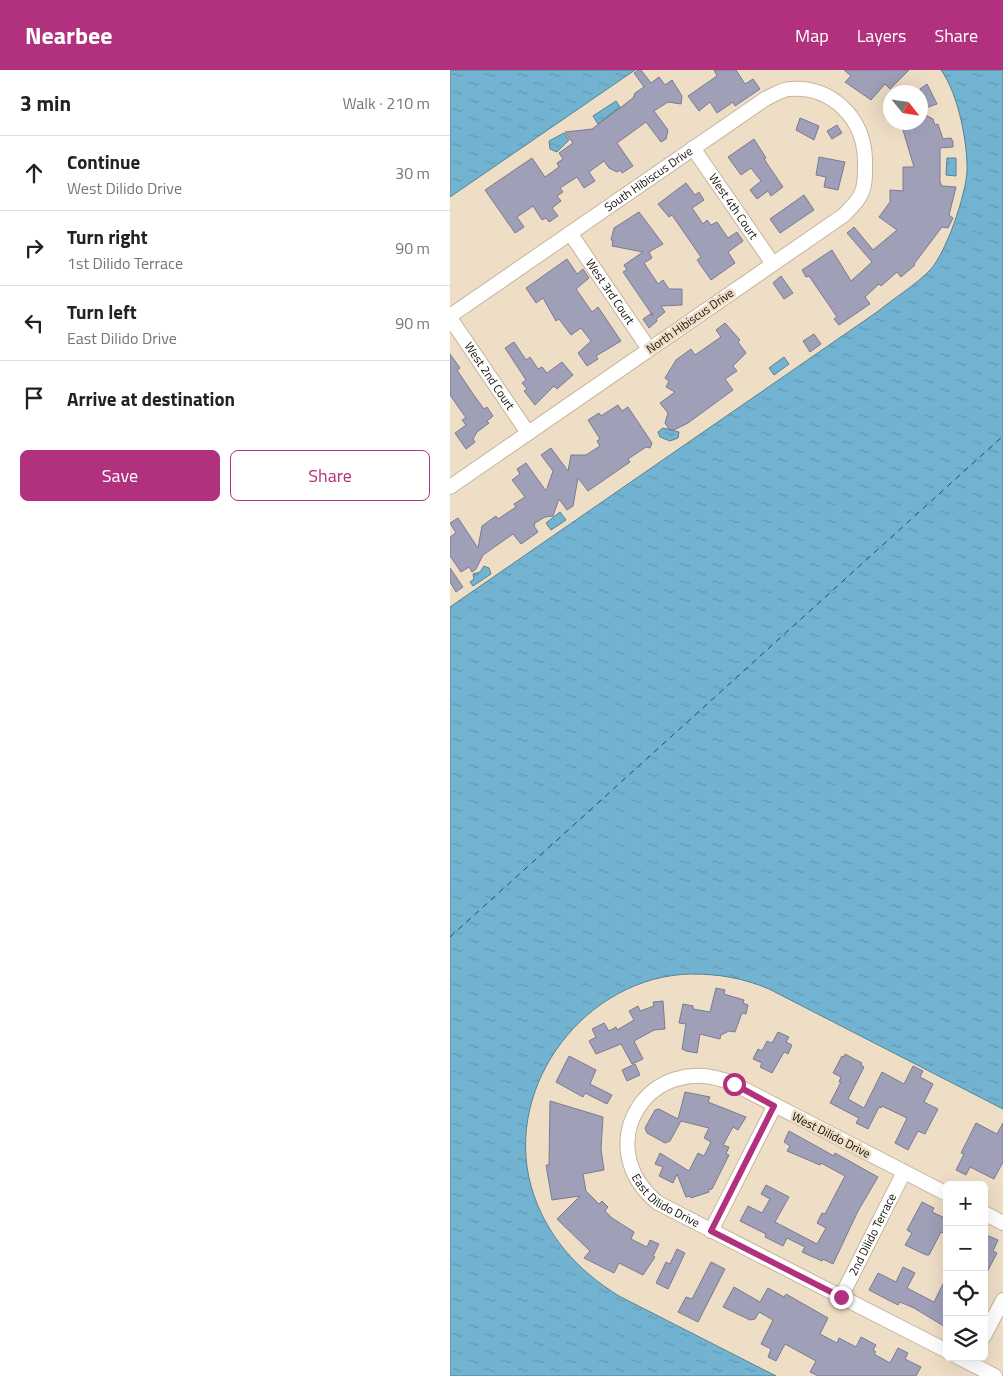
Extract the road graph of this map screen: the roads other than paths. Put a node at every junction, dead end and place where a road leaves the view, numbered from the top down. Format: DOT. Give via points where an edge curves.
graph roads {
  1 [pos="854,119"];
  2 [pos="693,148"];
  3 [pos="570,234"];
  4 [pos="773,264"];
  5 [pos="450,317"];
  6 [pos="650,349"];
  7 [pos="528,433"];
  8 [pos="450,487"];
  9 [pos="774,1106"];
  10 [pos="638,1110"];
  11 [pos="904,1172"];
  12 [pos="943,1192"];
  13 [pos="988,1215"];
  14 [pos="1003,1223"];
  15 [pos="711,1231"];
  16 [pos="841,1297"];
  17 [pos="1003,1300"];
  18 [pos="988,1328"];
  19 [pos="943,1350"];
  20 [pos="970,1361"];
  21 [pos="995,1376"];
  1 -- 2 [label="street, South Hibiscus Drive" via="830,97 810,90 788,88 765,99"];
  1 -- 4 [label="street, North Hibiscus Drive" via="865,153 861,194 844,215"];
  2 -- 3 [label="street, South Hibiscus Drive"];
  2 -- 4 [label="street, West 4th Court"];
  3 -- 5 [label="street, South Hibiscus Drive"];
  3 -- 6 [label="street, West 3rd Court"];
  4 -- 6 [label="street, North Hibiscus Drive"];
  5 -- 7 [label="street, West 2nd Court"];
  6 -- 7 [label="street, North Hibiscus Drive"];
  7 -- 8 [label="street, North Hibiscus Drive"];
  9 -- 10 [label="street, West Dilido Drive" via="724,1080 699,1075 679,1077 662,1085"];
  9 -- 11 [label="street, West Dilido Drive"];
  9 -- 15 [label="street"];
  10 -- 15 [label="street, East Dilido Drive" via="627,1145 632,1170 641,1186 664,1206"];
  11 -- 12 [label="street, West Dilido Drive"];
  11 -- 16 [label="street, 2nd Dilido Terrace"];
  13 -- 14 [label="street"];
  15 -- 16 [label="street, East Dilido Drive"];
  16 -- 19 [label="street, East Dilido Drive"];
  17 -- 18 [label="street"];
  20 -- 21 [label="street"];
}
